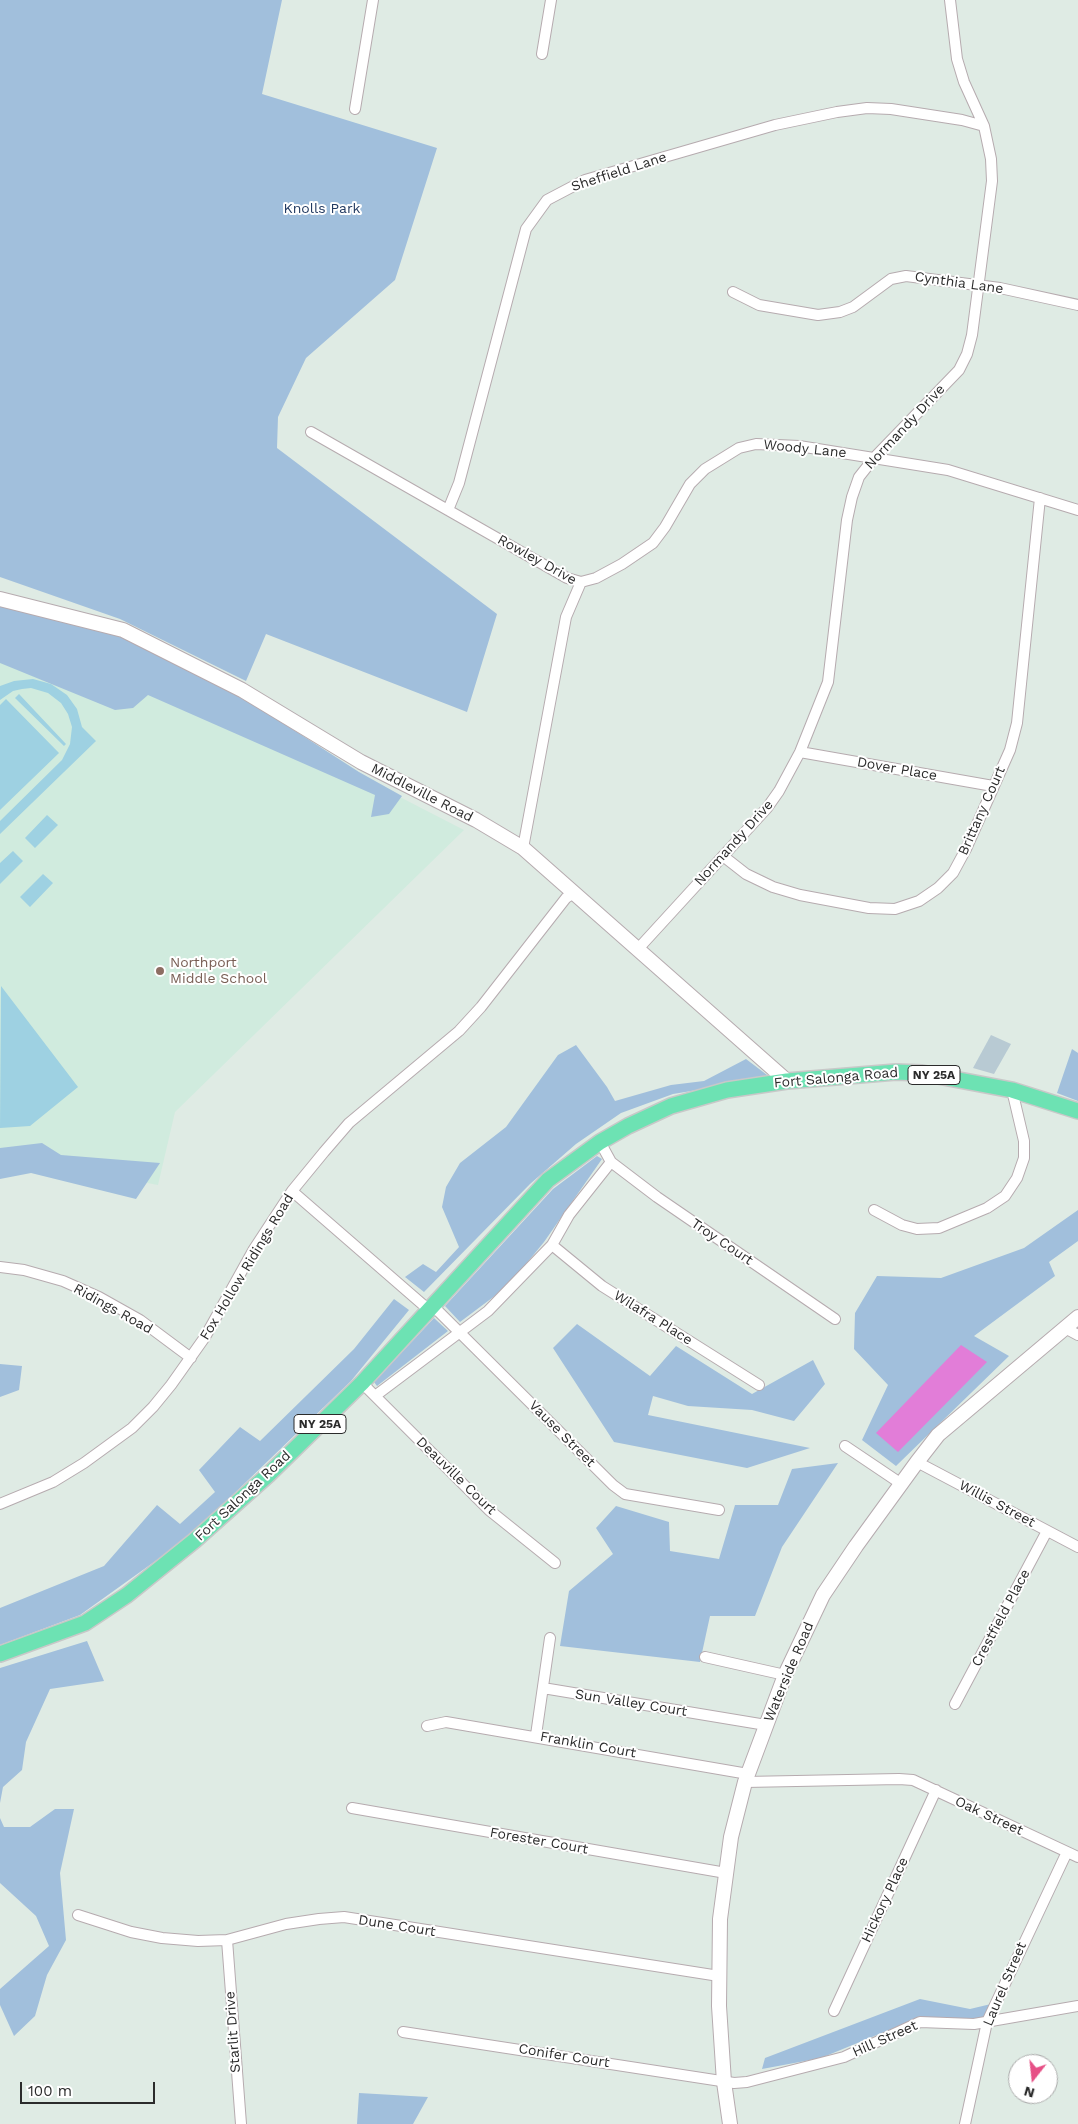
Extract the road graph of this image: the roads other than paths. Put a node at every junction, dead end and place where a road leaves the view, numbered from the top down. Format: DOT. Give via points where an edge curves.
graph roads {
  1 [pos="374,0"];
  2 [pos="551,0"];
  3 [pos="950,0"];
  4 [pos="542,54"];
  5 [pos="355,109"];
  6 [pos="984,126"];
  7 [pos="977,284"];
  8 [pos="733,292"];
  9 [pos="1078,305"];
  10 [pos="311,432"];
  11 [pos="874,458"];
  12 [pos="1040,498"];
  13 [pos="448,510"];
  14 [pos="1078,510"];
  15 [pos="581,582"];
  16 [pos="0,599"];
  17 [pos="800,752"];
  18 [pos="993,786"];
  19 [pos="523,848"];
  20 [pos="723,856"];
  21 [pos="575,892"];
  22 [pos="637,950"];
  23 [pos="787,1081"];
  24 [pos="1012,1090"];
  25 [pos="1078,1110"];
  26 [pos="600,1142"];
  27 [pos="611,1162"];
  28 [pos="292,1191"];
  29 [pos="874,1210"];
  30 [pos="552,1245"];
  31 [pos="0,1267"];
  32 [pos="431,1308"];
  33 [pos="1078,1317"];
  34 [pos="835,1319"];
  35 [pos="1065,1328"];
  36 [pos="460,1331"];
  37 [pos="1078,1335"];
  38 [pos="191,1358"];
  39 [pos="362,1383"];
  40 [pos="759,1385"];
  41 [pos="375,1396"];
  42 [pos="845,1446"];
  43 [pos="916,1462"];
  44 [pos="900,1483"];
  45 [pos="0,1504"];
  46 [pos="719,1510"];
  47 [pos="1048,1531"];
  48 [pos="1078,1547"];
  49 [pos="555,1563"];
  50 [pos="550,1638"];
  51 [pos="0,1654"];
  52 [pos="705,1657"];
  53 [pos="785,1675"];
  54 [pos="542,1688"];
  55 [pos="955,1704"];
  56 [pos="766,1725"];
  57 [pos="427,1726"];
  58 [pos="536,1736"];
  59 [pos="746,1778"];
  60 [pos="899,1779"];
  61 [pos="936,1790"];
  62 [pos="352,1808"];
  63 [pos="1067,1852"];
  64 [pos="1078,1857"];
  65 [pos="726,1873"];
  66 [pos="78,1915"];
  67 [pos="227,1940"];
  68 [pos="719,1976"];
  69 [pos="1078,2006"];
  70 [pos="834,2010"];
  71 [pos="987,2022"];
  72 [pos="403,2032"];
  73 [pos="724,2082"];
  74 [pos="242,2124"];
  75 [pos="730,2124"];
  76 [pos="965,2124"];
  1 -- 5 [label="street"];
  2 -- 4 [label="street"];
  3 -- 6 [label="street, Normandy Drive" via="959,67"];
  6 -- 7 [label="street, Normandy Drive" via="989,142 992,181"];
  6 -- 13 [label="street, Sheffield Lane" via="891,109 837,112 774,125 585,180 547,200 526,229 459,483"];
  7 -- 8 [label="street, Cynthia Lane" via="906,276 891,279 853,307 818,315 759,306"];
  7 -- 9 [label="street, Cynthia Lane"];
  7 -- 11 [label="street, Normandy Drive" via="972,335 968,354 959,370"];
  10 -- 13 [label="street, Rowley Drive"];
  11 -- 12 [label="street, Woody Lane" via="948,470"];
  11 -- 15 [label="street, Woody Lane" via="799,446 756,444 739,448 721,457 690,484 666,527 653,543 622,564"];
  11 -- 17 [label="street, Normandy Drive" via="859,478 852,497 828,682"];
  12 -- 14 [label="street, Woody Lane"];
  12 -- 18 [label="street, Brittany Court" via="1017,724 1010,750"];
  13 -- 15 [label="street, Rowley Drive" via="567,578"];
  15 -- 19 [label="street, Rowley Drive" via="566,617"];
  16 -- 19 [label="street, Middleville Road" via="123,630 242,690 361,762 476,820"];
  17 -- 18 [label="street, Dover Place"];
  17 -- 20 [label="street, Normandy Drive" via="767,808"];
  18 -- 20 [label="street, Brittany Court" via="953,873 919,902 895,909 869,908 773,887 746,874"];
  19 -- 21 [label="street, Middleville Road"];
  20 -- 22 [label="street, Normandy Drive"];
  21 -- 22 [label="street, Middleville Road"];
  21 -- 28 [label="street, Fox Hollow Ridings Road" via="566,898 481,1008 452,1037 349,1123"];
  22 -- 23 [label="street, Middleville Road"];
  23 -- 24 [label="main road, Fort Salonga Road / NY 25A" via="896,1072 922,1073"];
  23 -- 26 [label="main road, Fort Salonga Road / NY 25A" via="727,1090 672,1106"];
  24 -- 25 [label="main road, Fort Salonga Road / NY 25A"];
  24 -- 29 [label="street" via="1024,1142 1024,1158 1018,1178 1005,1196 987,1208 939,1228 917,1229 902,1225"];
  26 -- 27 [label="street"];
  26 -- 32 [label="main road, Fort Salonga Road / NY 25A" via="548,1180"];
  27 -- 30 [label="street" via="569,1215"];
  27 -- 34 [label="street, Troy Court"];
  28 -- 32 [label="street, Vause Street"];
  28 -- 38 [label="street, Fox Hollow Ridings Road" via="254,1249 222,1311"];
  30 -- 36 [label="street" via="488,1311"];
  30 -- 40 [label="street, Wilafra Place" via="602,1286"];
  31 -- 38 [label="street, Ridings Road" via="64,1281 140,1320"];
  32 -- 36 [label="street, Vause Street"];
  32 -- 39 [label="main road, Fort Salonga Road / NY 25A"];
  33 -- 35 [label="street, Waterside Road"];
  35 -- 37 [label="street"];
  35 -- 43 [label="street, Waterside Road" via="938,1435"];
  36 -- 41 [label="street"];
  36 -- 46 [label="street, Vause Street" via="619,1490 625,1494"];
  38 -- 45 [label="street, Fox Hollow Ridings Road" via="153,1407 109,1447 53,1482"];
  39 -- 41 [label="street, Deauville Court"];
  39 -- 51 [label="main road, Fort Salonga Road / NY 25A" via="268,1475 127,1595 85,1623"];
  41 -- 49 [label="street, Deauville Court" via="489,1510"];
  42 -- 44 [label="street"];
  43 -- 44 [label="street, Waterside Road"];
  43 -- 47 [label="street, Willis Street"];
  44 -- 53 [label="street, Waterside Road" via="823,1595"];
  47 -- 48 [label="street, Willis Street"];
  47 -- 55 [label="street, Crestfield Place"];
  50 -- 54 [label="street"];
  52 -- 53 [label="street"];
  53 -- 56 [label="street, Waterside Road"];
  54 -- 56 [label="street, Sun Valley Court"];
  54 -- 58 [label="street"];
  56 -- 59 [label="street, Waterside Road"];
  57 -- 58 [label="street, Franklin Court" via="446,1722"];
  58 -- 59 [label="street, Franklin Court"];
  59 -- 60 [label="street, Franklin Court"];
  59 -- 65 [label="street, Waterside Road" via="731,1837"];
  60 -- 61 [label="street, Oak Street" via="913,1780"];
  61 -- 63 [label="street, Oak Street"];
  61 -- 70 [label="street, Hickory Place"];
  62 -- 65 [label="street, Forester Court"];
  63 -- 64 [label="street, Oak Street"];
  63 -- 71 [label="street, Laurel Street"];
  65 -- 68 [label="street, Waterside Road" via="720,1919"];
  66 -- 67 [label="street, Dune Court" via="162,1938"];
  67 -- 68 [label="street, Dune Court" via="286,1924 319,1918 344,1918"];
  67 -- 74 [label="street, Starlit Drive"];
  68 -- 73 [label="street, Waterside Road"];
  69 -- 71 [label="street, Hill Street"];
  71 -- 73 [label="street, Hill Street" via="920,2022 844,2057 747,2082"];
  71 -- 76 [label="street, Laurel Street"];
  72 -- 73 [label="street, Conifer Court"];
  73 -- 75 [label="street, Waterside Road"];
}
